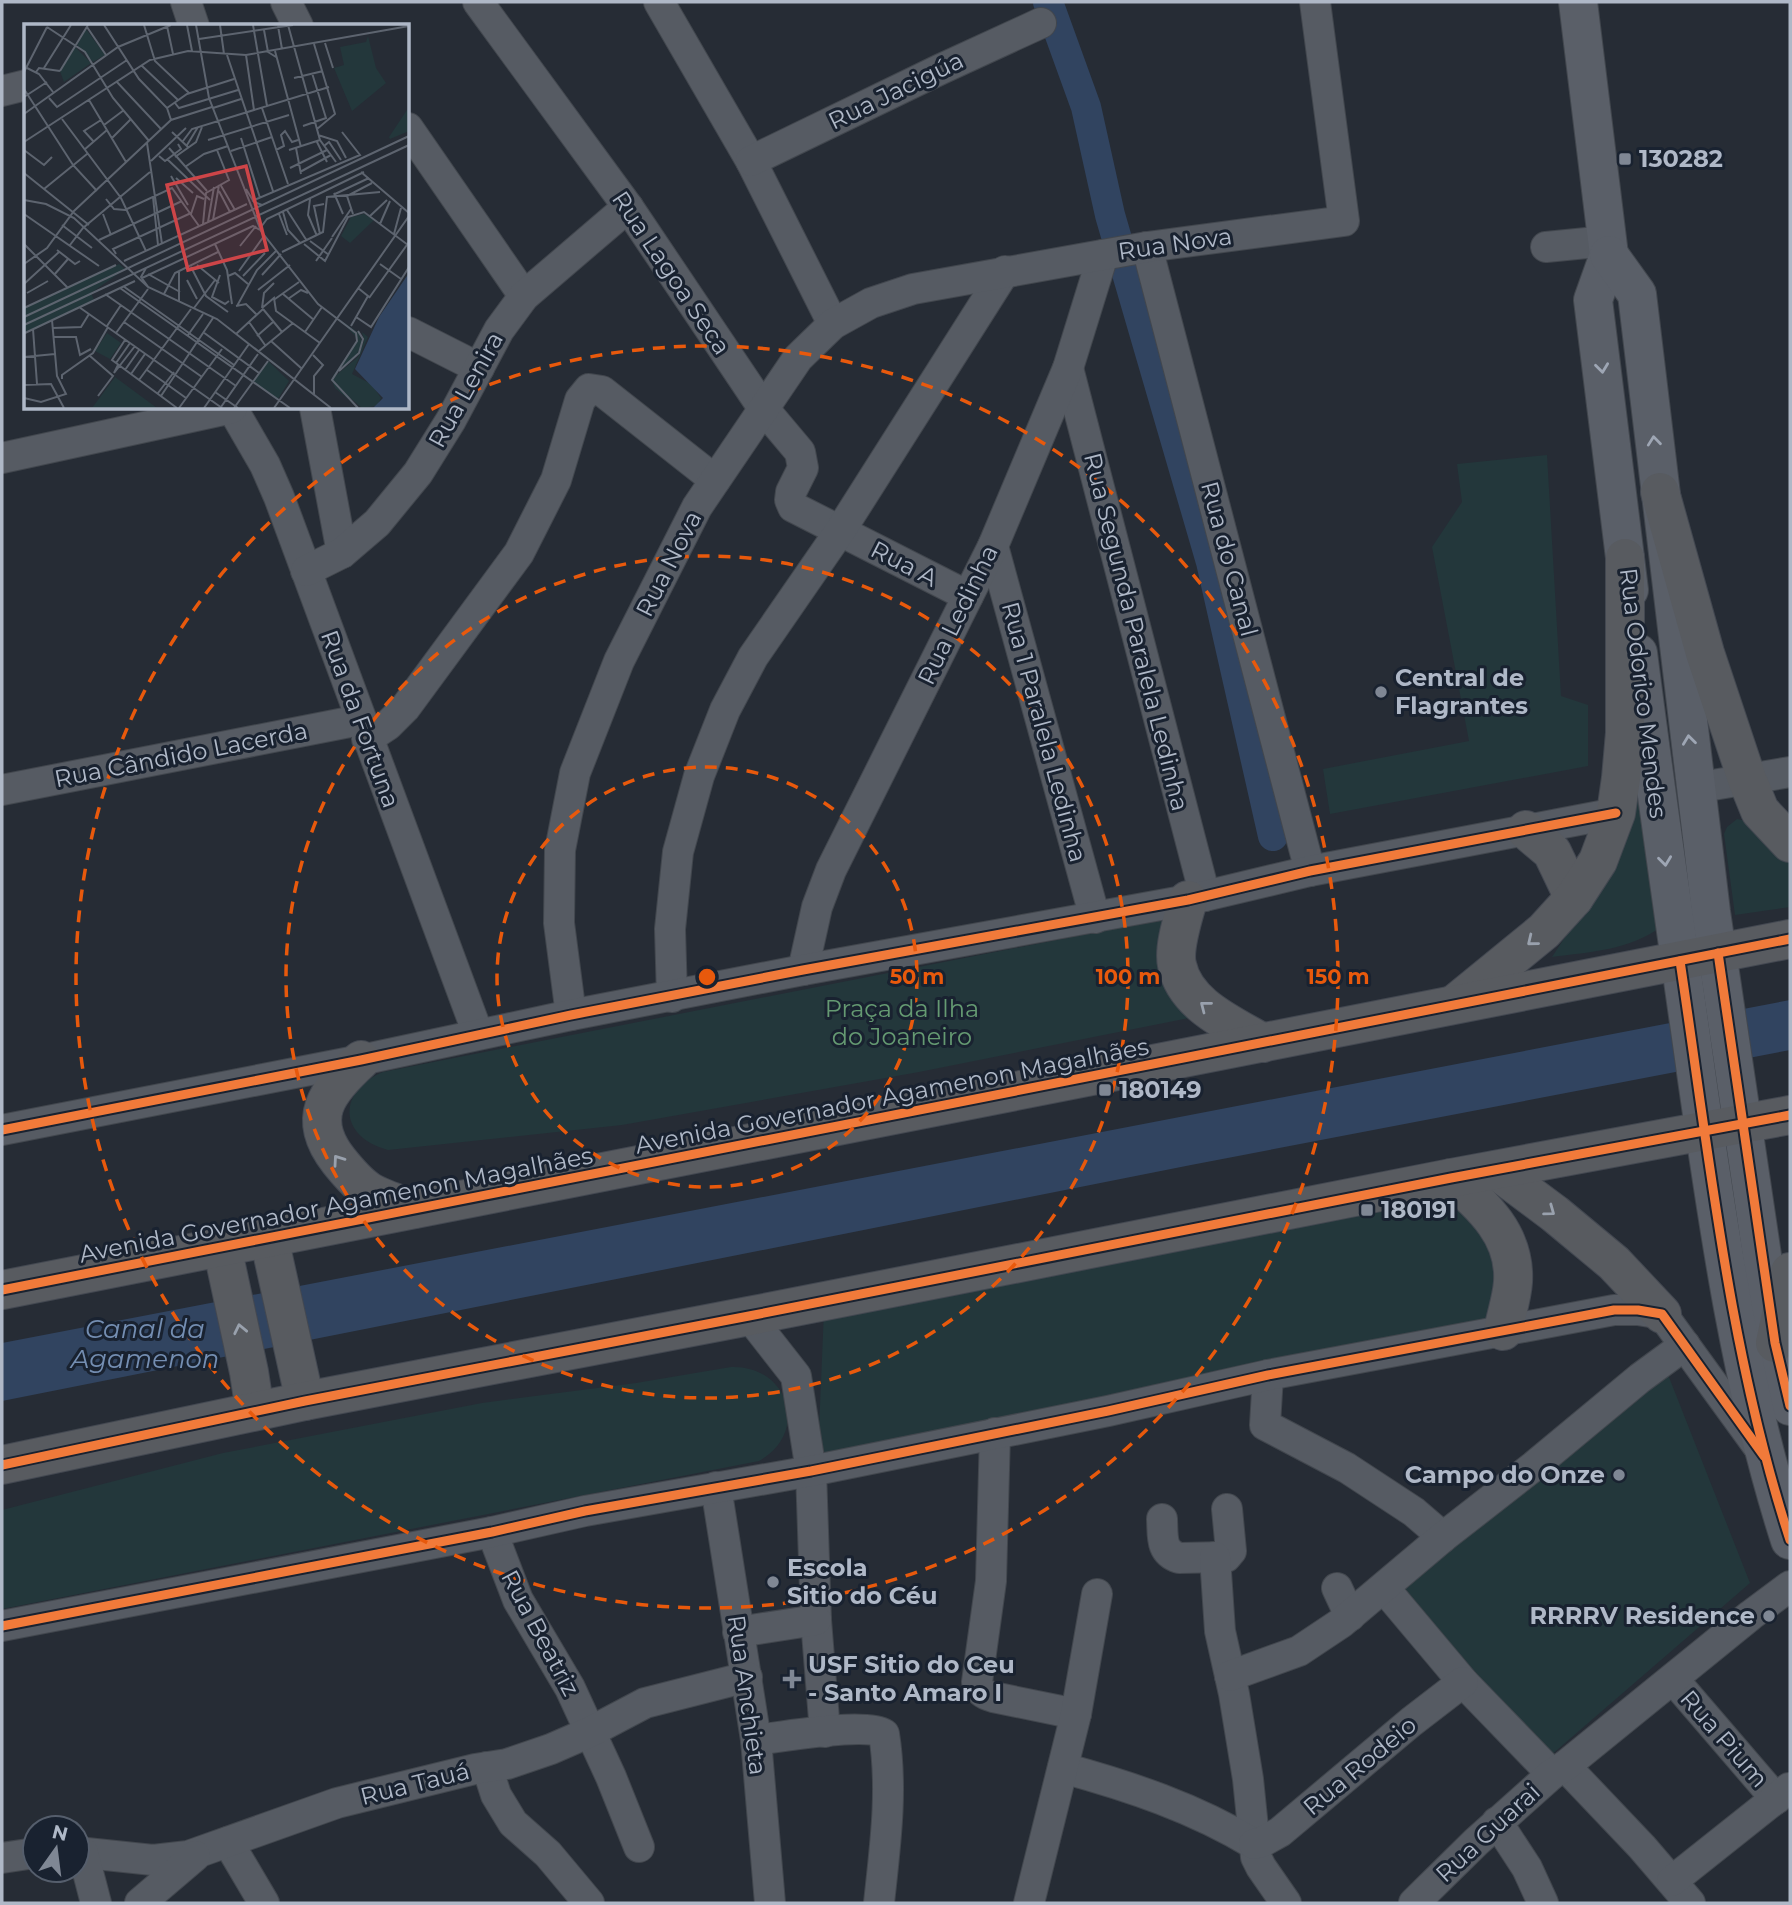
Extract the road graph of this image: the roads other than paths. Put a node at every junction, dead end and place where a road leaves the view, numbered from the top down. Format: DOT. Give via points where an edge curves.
graph roads {
  1 [pos="186,2"];
  2 [pos="286,2"];
  3 [pos="478,2"];
  4 [pos="659,2"];
  5 [pos="1315,2"];
  6 [pos="1578,2"];
  7 [pos="1041,23"];
  8 [pos="193,24"];
  9 [pos="297,24"];
  10 [pos="24,86"];
  11 [pos="2,91"];
  12 [pos="410,131"];
  13 [pos="751,161"];
  14 [pos="628,207"];
  15 [pos="1546,247"];
  16 [pos="1608,248"];
  17 [pos="1126,251"];
  18 [pos="1006,271"];
  19 [pos="524,296"];
  20 [pos="833,324"];
  21 [pos="410,333"];
  22 [pos="479,368"];
  23 [pos="1068,368"];
  24 [pos="762,408"];
  25 [pos="223,410"];
  26 [pos="233,410"];
  27 [pos="315,410"];
  28 [pos="2,458"];
  29 [pos="715,480"];
  30 [pos="1660,492"];
  31 [pos="840,531"];
  32 [pos="993,545"];
  33 [pos="342,552"];
  34 [pos="1625,558"];
  35 [pos="306,571"];
  36 [pos="968,596"];
  37 [pos="364,729"];
  38 [pos="1790,772"];
  39 [pos="1747,779"];
  40 [pos="1695,788"];
  41 [pos="2,790"];
  42 [pos="1616,813"];
  43 [pos="1526,830"];
  44 [pos="1790,843"];
  45 [pos="1310,871"];
  46 [pos="1196,898"];
  47 [pos="1574,898"];
  48 [pos="1095,918"];
  49 [pos="1790,939"];
  50 [pos="1718,953"];
  51 [pos="803,970"];
  52 [pos="1682,979"];
  53 [pos="672,997"];
  54 [pos="1453,1006"];
  55 [pos="571,1015"];
  56 [pos="478,1034"];
  57 [pos="1263,1042"];
  58 [pos="361,1060"];
  59 [pos="1790,1115"];
  60 [pos="1742,1125"];
  61 [pos="2,1130"];
  62 [pos="1704,1132"];
  63 [pos="1496,1170"];
  64 [pos="1451,1178"];
  65 [pos="414,1209"];
  66 [pos="269,1238"];
  67 [pos="222,1247"];
  68 [pos="1790,1272"];
  69 [pos="2,1290"];
  70 [pos="1662,1314"];
  71 [pos="749,1316"];
  72 [pos="1503,1331"];
  73 [pos="1685,1345"];
  74 [pos="1268,1375"];
  75 [pos="1785,1378"];
  76 [pos="305,1401"];
  77 [pos="255,1411"];
  78 [pos="995,1433"];
  79 [pos="1764,1456"];
  80 [pos="2,1465"];
  81 [pos="811,1471"];
  82 [pos="716,1488"];
  83 [pos="1227,1509"];
  84 [pos="1163,1519"];
  85 [pos="492,1532"];
  86 [pos="1443,1537"];
  87 [pos="1790,1540"];
  88 [pos="1214,1557"];
  89 [pos="1790,1586"];
  90 [pos="1337,1588"];
  91 [pos="1384,1588"];
  92 [pos="1097,1594"];
  93 [pos="1350,1616"];
  94 [pos="816,1620"];
  95 [pos="2,1626"];
  96 [pos="738,1632"];
  97 [pos="1230,1676"];
  98 [pos="747,1677"];
  99 [pos="1673,1679"];
  100 [pos="1463,1682"];
  101 [pos="1076,1714"];
  102 [pos="825,1731"];
  103 [pos="590,1732"];
  104 [pos="756,1740"];
  105 [pos="487,1767"];
  106 [pos="1063,1768"];
  107 [pos="1559,1770"];
  108 [pos="1783,1793"];
  109 [pos="1497,1822"];
  110 [pos="1254,1844"];
  111 [pos="214,1847"];
  112 [pos="639,1847"];
  113 [pos="91,1854"];
  114 [pos="21,1855"];
  115 [pos="2,1858"];
  116 [pos="90,1884"];
  117 [pos="1681,1892"];
  118 [pos="96,1903"];
  119 [pos="139,1903"];
  120 [pos="264,1903"];
  121 [pos="589,1903"];
  122 [pos="770,1903"];
  123 [pos="879,1903"];
  124 [pos="1029,1903"];
  125 [pos="1286,1903"];
  126 [pos="1414,1903"];
  127 [pos="1543,1903"];
  1 -- 8 [label="street"];
  2 -- 9 [label="street"];
  3 -- 14 [label="street, Rua Lagoa Seca"];
  4 -- 13 [label="street"];
  5 -- 17 [label="street, Rua Nova" via="1345,221"];
  6 -- 16 [label="main road, Rua Odorico Mendes"];
  7 -- 13 [label="street, Rua Jacigúa"];
  10 -- 11 [label="street"];
  12 -- 19 [label="street"];
  13 -- 20 [label="street"];
  14 -- 19 [label="street, Rua Lenira"];
  14 -- 24 [label="street, Rua Lagoa Seca"];
  15 -- 16 [label="street"];
  30 -- 16 [label="main road, Rua Odorico Mendes, one-way" via="1637,294"];
  16 -- 34 [label="main road, Rua Odorico Mendes, one-way" via="1593,300"];
  17 -- 18 [label="street, Rua Nova"];
  17 -- 23 [label="street, Rua Ledinha"];
  17 -- 45 [label="street, Rua do Canal"];
  18 -- 20 [label="street, Rua Nova" via="913,289 871,303"];
  18 -- 31 [label="street"];
  19 -- 22 [label="street, Rua Lenira"];
  20 -- 24 [label="street, Rua Nova" via="798,358"];
  21 -- 22 [label="street"];
  22 -- 33 [label="street, Rua Lenira" via="418,473 377,523"];
  23 -- 32 [label="street, Rua Ledinha"];
  23 -- 46 [label="street, Rua Segunda Paralela Ledinha"];
  24 -- 29 [label="street, Rua Nova"];
  24 -- 31 [label="street, Rua Lagoa Seca" via="800,452 803,468 791,492 793,507"];
  25 -- 28 [label="street"];
  26 -- 35 [label="street, Rua da Fortuna" via="265,465"];
  27 -- 33 [label="street"];
  29 -- 37 [label="street" via="602,391 589,389 580,400 556,480 519,553 405,708 388,725"];
  29 -- 55 [label="street, Rua Nova" via="619,661 575,773 560,850 559,923"];
  30 -- 39 [label="highway" via="1705,653"];
  40 -- 30 [label="main road, Rua Odorico Mendes, one-way"];
  31 -- 36 [label="street, Rua A"];
  31 -- 53 [label="street" via="754,657 725,710 699,776 678,852 670,929"];
  32 -- 36 [label="street, Rua Ledinha"];
  32 -- 48 [label="street, Rua 1 Paralela Ledinha"];
  33 -- 35 [label="street, Rua Lenira"];
  34 -- 42 [label="highway" via="1625,733"];
  34 -- 52 [label="main road, Rua Odorico Mendes, one-way"];
  35 -- 37 [label="street, Rua da Fortuna"];
  36 -- 51 [label="street, Rua Ledinha" via="831,870 817,907"];
  37 -- 41 [label="street, Rua Cândido Lacerda"];
  37 -- 56 [label="street, Rua da Fortuna"];
  38 -- 39 [label="street"];
  39 -- 40 [label="street"];
  39 -- 44 [label="highway" via="1760,811"];
  40 -- 50 [label="main road, Rua Odorico Mendes"];
  42 -- 43 [label="street"];
  42 -- 47 [label="highway" via="1598,861"];
  43 -- 45 [label="street"];
  43 -- 47 [label="highway" via="1552,852"];
  45 -- 46 [label="street"];
  46 -- 48 [label="street"];
  57 -- 46 [label="highway, one-way" via="1198,1002 1184,984 1176,963 1179,937"];
  47 -- 54 [label="highway, one-way" via="1544,931"];
  48 -- 51 [label="street"];
  49 -- 50 [label="highway, Avenida Governador Agamenon Magalhães"];
  50 -- 52 [label="highway, Avenida Governador Agamenon Magalhães"];
  50 -- 60 [label="main road, Rua Odorico Mendes"];
  51 -- 53 [label="street"];
  52 -- 54 [label="highway, Avenida Governador Agamenon Magalhães"];
  52 -- 62 [label="main road, Rua Odorico Mendes"];
  53 -- 55 [label="street"];
  54 -- 57 [label="highway, Avenida Governador Agamenon Magalhães"];
  55 -- 56 [label="street"];
  56 -- 58 [label="street"];
  57 -- 65 [label="highway, Avenida Governador Agamenon Magalhães"];
  58 -- 61 [label="street"];
  65 -- 58 [label="highway, one-way" via="369,1191 334,1155 323,1133 321,1115 327,1098"];
  59 -- 60 [label="highway"];
  60 -- 62 [label="highway"];
  60 -- 75 [label="main road, Rua Odorico Mendes"];
  62 -- 63 [label="highway"];
  62 -- 79 [label="main road, Rua Odorico Mendes"];
  63 -- 64 [label="highway"];
  63 -- 70 [label="highway, one-way" via="1615,1263"];
  64 -- 71 [label="highway"];
  64 -- 72 [label="highway" via="1481,1204 1505,1236 1512,1256 1513,1283"];
  65 -- 66 [label="highway, Avenida Governador Agamenon Magalhães"];
  66 -- 67 [label="highway, Avenida Governador Agamenon Magalhães"];
  66 -- 76 [label="highway"];
  67 -- 69 [label="highway, Avenida Governador Agamenon Magalhães"];
  77 -- 67 [label="highway, one-way"];
  68 -- 75 [label="highway"];
  70 -- 72 [label="street" via="1614,1310"];
  70 -- 73 [label="street"];
  71 -- 76 [label="highway"];
  71 -- 81 [label="street" via="796,1376"];
  72 -- 74 [label="street"];
  73 -- 79 [label="street"];
  73 -- 86 [label="street"];
  74 -- 78 [label="street"];
  74 -- 86 [label="street" via="1265,1425 1347,1468"];
  76 -- 77 [label="highway"];
  77 -- 80 [label="highway"];
  78 -- 81 [label="street"];
  78 -- 101 [label="street" via="991,1581 979,1689 993,1698"];
  79 -- 87 [label="main road, Rua Odorico Mendes"];
  81 -- 82 [label="street"];
  81 -- 94 [label="street"];
  82 -- 85 [label="street"];
  82 -- 96 [label="street, Rua Anchieta"];
  83 -- 88 [label="street" via="1231,1551 1226,1557"];
  84 -- 88 [label="street" via="1164,1546 1172,1556"];
  85 -- 95 [label="street"];
  85 -- 103 [label="street, Rua Beatriz" via="517,1600"];
  86 -- 91 [label="street"];
  88 -- 97 [label="street" via="1220,1631"];
  89 -- 99 [label="street, Rua Guarai"];
  90 -- 93 [label="street"];
  91 -- 93 [label="street"];
  91 -- 100 [label="street"];
  92 -- 101 [label="street"];
  93 -- 97 [label="street" via="1299,1651"];
  94 -- 96 [label="street"];
  94 -- 102 [label="street"];
  96 -- 98 [label="street, Rua Anchieta"];
  97 -- 110 [label="street"];
  98 -- 103 [label="street, Rua Tauá" via="645,1703"];
  98 -- 104 [label="street, Rua Anchieta"];
  99 -- 107 [label="street, Rua Guarai"];
  99 -- 108 [label="street, Rua Pium"];
  100 -- 107 [label="street"];
  100 -- 110 [label="street, Rua Rodeio" via="1280,1832"];
  101 -- 106 [label="street"];
  102 -- 104 [label="street"];
  102 -- 123 [label="street" via="882,1732 884,1736 888,1803"];
  103 -- 105 [label="street, Rua Tauá" via="507,1764"];
  103 -- 112 [label="street, Rua Beatriz"];
  104 -- 122 [label="street, Rua Anchieta"];
  105 -- 111 [label="street, Rua Tauá" via="337,1803"];
  105 -- 121 [label="street" via="496,1795 513,1823 548,1854"];
  106 -- 110 [label="street" via="1126,1786 1201,1816"];
  106 -- 124 [label="street"];
  107 -- 109 [label="street, Rua Guarai"];
  107 -- 117 [label="street"];
  108 -- 117 [label="street"];
  109 -- 126 [label="street, Rua Guarai"];
  109 -- 127 [label="street"];
  110 -- 125 [label="street" via="1261,1867"];
  111 -- 113 [label="street, Rua Tauá" via="171,1860"];
  111 -- 119 [label="street"];
  111 -- 120 [label="street"];
  114 -- 115 [label="street"];
  116 -- 118 [label="street"];
}
